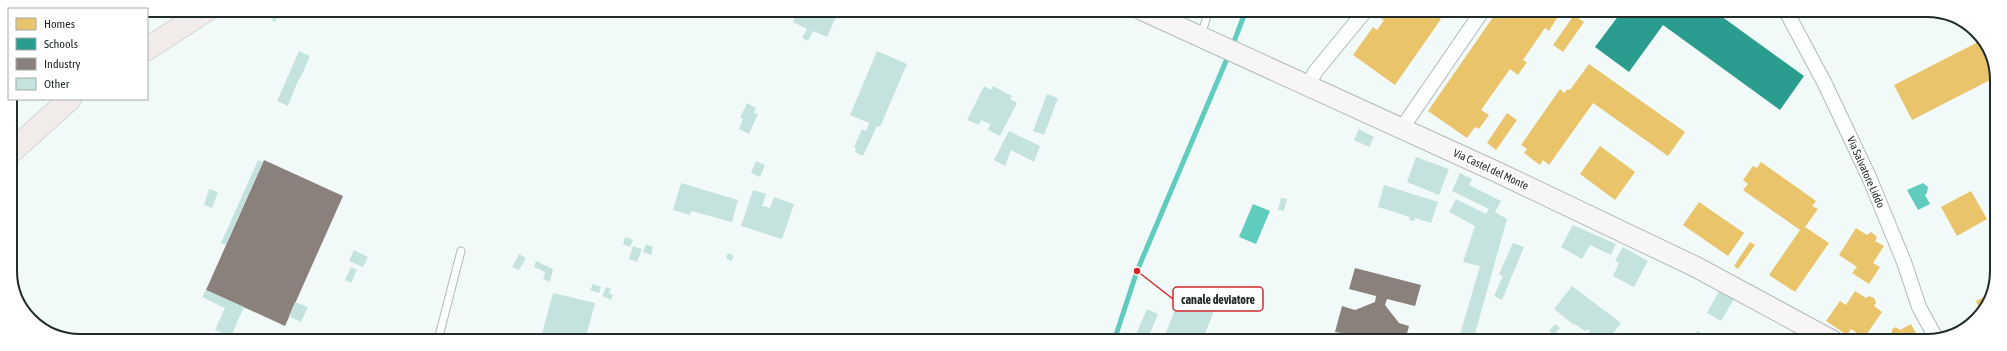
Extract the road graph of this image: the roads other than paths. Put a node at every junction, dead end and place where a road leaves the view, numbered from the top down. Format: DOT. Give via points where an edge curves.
graph roads {
  1 [pos="196,17"];
  2 [pos="1157,17"];
  3 [pos="1207,17"];
  4 [pos="1360,17"];
  5 [pos="1478,17"];
  6 [pos="1789,17"];
  7 [pos="1201,37"];
  8 [pos="148,48"];
  9 [pos="1308,86"];
  10 [pos="69,100"];
  11 [pos="1402,128"];
  12 [pos="17,147"];
  13 [pos="461,251"];
  14 [pos="1934,333"];
  15 [pos="440,334"];
  16 [pos="1820,334"];
  1 -- 8 [label="main road"];
  2 -- 7 [label="main road, Via Castel del Monte"];
  3 -- 7 [label="lane"];
  4 -- 9 [label="street" via="1315,72"];
  5 -- 11 [label="street"];
  6 -- 14 [label="street, Via Salvatore Liddo" via="1825,84 1869,177 1904,262 1919,307"];
  7 -- 9 [label="main road, Via Castel del Monte"];
  9 -- 11 [label="main road, Via Castel del Monte"];
  10 -- 12 [label="main road"];
  11 -- 16 [label="main road, Via Castel del Monte" via="1696,267"];
  13 -- 15 [label="lane"];
}
